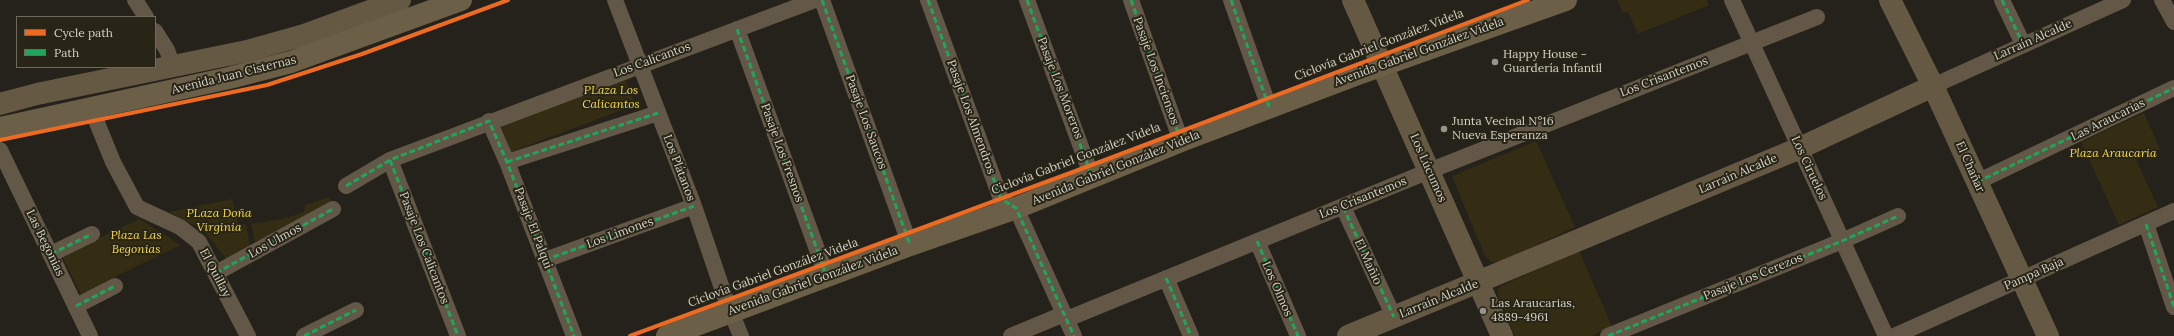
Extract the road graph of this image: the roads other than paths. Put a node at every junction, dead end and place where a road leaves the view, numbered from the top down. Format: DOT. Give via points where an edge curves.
graph roads {
  1 [pos="135,0"];
  2 [pos="400,0"];
  3 [pos="461,0"];
  4 [pos="616,0"];
  5 [pos="815,0"];
  6 [pos="822,0"];
  7 [pos="928,0"];
  8 [pos="1027,0"];
  9 [pos="1131,0"];
  10 [pos="1231,0"];
  11 [pos="1353,0"];
  12 [pos="1566,0"];
  13 [pos="1732,0"];
  14 [pos="1890,0"];
  15 [pos="2002,0"];
  16 [pos="2123,0"];
  17 [pos="2162,0"];
  18 [pos="145,16"];
  19 [pos="1817,17"];
  20 [pos="2174,22"];
  21 [pos="737,29"];
  22 [pos="156,33"];
  23 [pos="1752,43"];
  24 [pos="2023,44"];
  25 [pos="640,64"];
  26 [pos="1382,65"];
  27 [pos="173,66"];
  28 [pos="1933,86"];
  29 [pos="2174,88"];
  30 [pos="0,104"];
  31 [pos="1269,107"];
  32 [pos="91,108"];
  33 [pos="658,113"];
  34 [pos="489,121"];
  35 [pos="0,128"];
  36 [pos="1182,142"];
  37 [pos="1800,148"];
  38 [pos="0,150"];
  39 [pos="390,160"];
  40 [pos="507,162"];
  41 [pos="1429,171"];
  42 [pos="1092,177"];
  43 [pos="1977,182"];
  44 [pos="346,186"];
  45 [pos="694,206"];
  46 [pos="1343,207"];
  47 [pos="333,208"];
  48 [pos="1016,208"];
  49 [pos="2174,211"];
  50 [pos="1898,216"];
  51 [pos="2146,224"];
  52 [pos="92,234"];
  53 [pos="1257,241"];
  54 [pos="1842,241"];
  55 [pos="910,245"];
  56 [pos="51,254"];
  57 [pos="545,260"];
  58 [pos="216,273"];
  59 [pos="827,277"];
  60 [pos="1166,278"];
  61 [pos="2022,280"];
  62 [pos="1479,283"];
  63 [pos="115,286"];
  64 [pos="76,306"];
  65 [pos="2174,307"];
  66 [pos="356,310"];
  67 [pos="731,312"];
  68 [pos="1065,316"];
  69 [pos="1394,317"];
  70 [pos="90,336"];
  71 [pos="248,336"];
  72 [pos="304,336"];
  73 [pos="458,336"];
  74 [pos="574,336"];
  75 [pos="667,336"];
  76 [pos="741,336"];
  77 [pos="1011,336"];
  78 [pos="1074,336"];
  79 [pos="1191,336"];
  80 [pos="1298,336"];
  81 [pos="1348,336"];
  82 [pos="1502,336"];
  83 [pos="1608,336"];
  84 [pos="1886,336"];
  85 [pos="1894,336"];
  86 [pos="2048,336"];
  1 -- 18 [label="street"];
  2 -- 27 [label="street, Avenida Juan Cisternas" via="304,35 247,51"];
  3 -- 32 [label="main road, Avenida Juan Cisternas" via="291,62"];
  4 -- 25 [label="street, Los Plátanos"];
  5 -- 21 [label="street, Los Calicantos"];
  6 -- 55 [label="street, Pasaje Los Saucos"];
  7 -- 48 [label="street, Pasaje Los Almendros" via="1001,199"];
  8 -- 42 [label="street, Pasaje Los Moreros"];
  9 -- 36 [label="street, Pasaje Los Inciensos"];
  10 -- 31 [label="street"];
  11 -- 26 [label="street, Los Lúcumos"];
  12 -- 26 [label="main road, Avenida Gabriel González Videla"];
  13 -- 23 [label="street, Los Ciruelos"];
  14 -- 28 [label="street, El Chañar"];
  15 -- 24 [label="street"];
  16 -- 24 [label="street, Larraín Alcalde"];
  17 -- 20 [label="street"];
  19 -- 23 [label="street, Los Crisantemos"];
  21 -- 25 [label="street, Los Calicantos"];
  21 -- 59 [label="street, Pasaje Los Fresnos"];
  22 -- 27 [label="street"];
  23 -- 37 [label="street, Los Ciruelos"];
  23 -- 41 [label="street, Los Crisantemos"];
  24 -- 28 [label="street, Larraín Alcalde"];
  25 -- 33 [label="street, Los Plátanos"];
  25 -- 34 [label="street, Los Calicantos"];
  26 -- 31 [label="main road, Avenida Gabriel González Videla"];
  26 -- 41 [label="street, Los Lúcumos"];
  27 -- 30 [label="street, Avenida Juan Cisternas"];
  28 -- 37 [label="street, Larraín Alcalde"];
  28 -- 43 [label="street, El Chañar"];
  29 -- 43 [label="street, Las Araucarias"];
  31 -- 36 [label="main road, Avenida Gabriel González Videla"];
  32 -- 35 [label="main road, Avenida Juan Cisternas"];
  32 -- 58 [label="street, El Quillay" via="113,162 137,207 180,227 199,242"];
  33 -- 40 [label="street"];
  33 -- 45 [label="street, Los Plátanos"];
  34 -- 39 [label="street"];
  34 -- 40 [label="street, Pasaje El Palqui"];
  36 -- 42 [label="main road, Avenida Gabriel González Videla"];
  37 -- 54 [label="street, Los Ciruelos"];
  37 -- 62 [label="street, Larraín Alcalde"];
  38 -- 56 [label="street, Las Begonias"];
  39 -- 44 [label="street"];
  39 -- 73 [label="street, Pasaje Los Calicantos"];
  40 -- 57 [label="street, Pasaje El Palqui"];
  41 -- 46 [label="street, Los Crisantemos"];
  41 -- 62 [label="street, Los Lúcumos"];
  42 -- 48 [label="main road, Avenida Gabriel González Videla"];
  43 -- 61 [label="street, El Chañar"];
  45 -- 57 [label="street, Los Limones"];
  45 -- 67 [label="street, Los Plátanos"];
  46 -- 53 [label="street, Los Crisantemos"];
  46 -- 69 [label="street, El Mañio"];
  47 -- 58 [label="street, Los Ulmos"];
  48 -- 55 [label="main road, Avenida Gabriel González Videla"];
  48 -- 68 [label="street"];
  49 -- 51 [label="street, Pampa Baja"];
  50 -- 54 [label="street, Pasaje Los Cerezos"];
  51 -- 61 [label="street, Pampa Baja"];
  51 -- 65 [label="street"];
  52 -- 56 [label="street"];
  53 -- 60 [label="street, Los Crisantemos"];
  53 -- 80 [label="street, Los Olmos"];
  54 -- 83 [label="street, Pasaje Los Cerezos"];
  54 -- 84 [label="street, Los Ciruelos"];
  55 -- 59 [label="main road, Avenida Gabriel González Videla"];
  56 -- 64 [label="street, Las Begonias"];
  57 -- 74 [label="street, Pasaje El Palqui"];
  58 -- 71 [label="street, El Quillay"];
  59 -- 67 [label="main road, Avenida Gabriel González Videla"];
  60 -- 68 [label="street, Los Crisantemos"];
  60 -- 79 [label="street"];
  61 -- 85 [label="street, Pampa Baja"];
  61 -- 86 [label="street, El Chañar"];
  62 -- 69 [label="street, Larraín Alcalde"];
  62 -- 82 [label="street, Los Lúcumos"];
  63 -- 64 [label="street"];
  64 -- 70 [label="street, Las Begonias"];
  66 -- 72 [label="street"];
  67 -- 75 [label="main road, Avenida Gabriel González Videla"];
  67 -- 76 [label="street, Los Plátanos"];
  68 -- 77 [label="street, Los Crisantemos"];
  68 -- 78 [label="street"];
  69 -- 81 [label="street, Larraín Alcalde"];
}
